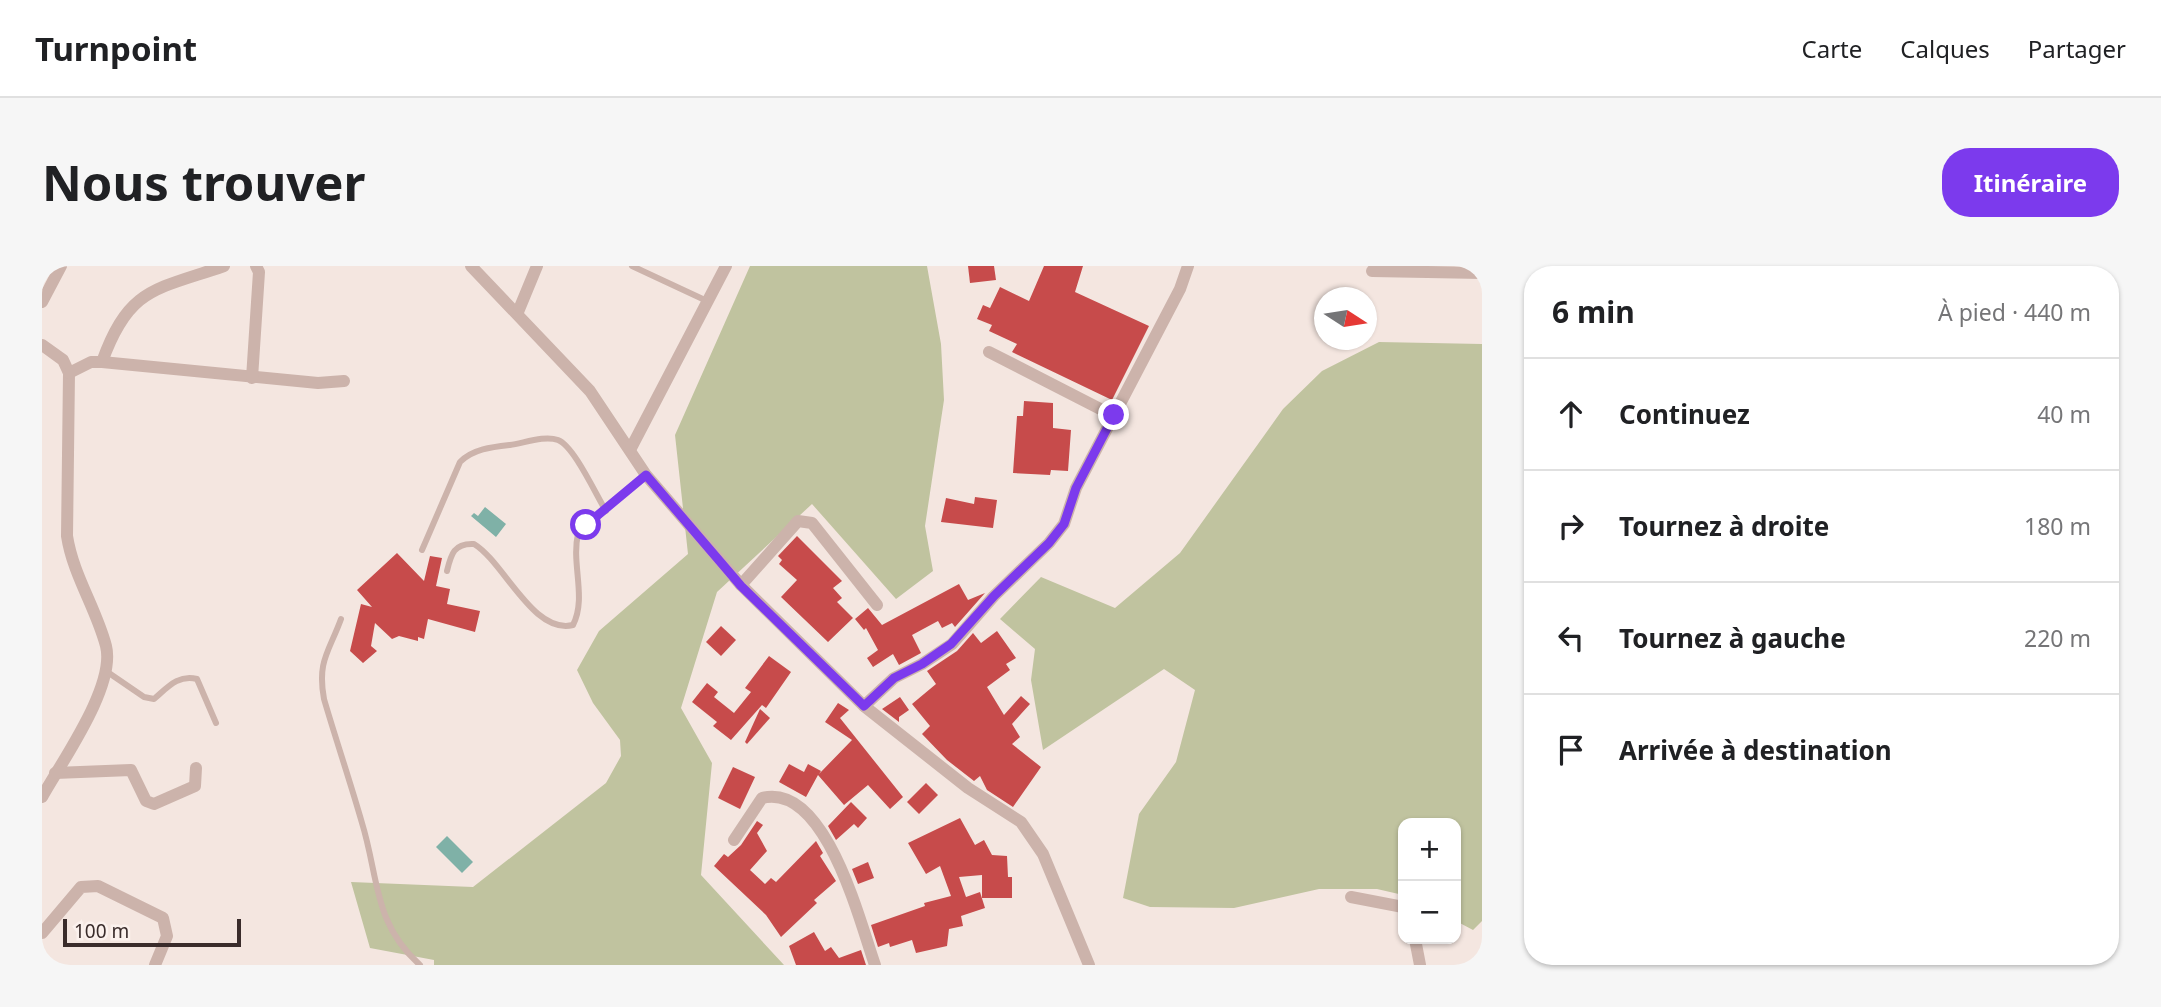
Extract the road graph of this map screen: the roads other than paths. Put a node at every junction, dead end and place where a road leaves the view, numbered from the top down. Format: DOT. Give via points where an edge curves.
graph roads {
  1 [pos="61,266"];
  2 [pos="224,266"];
  3 [pos="256,266"];
  4 [pos="471,266"];
  5 [pos="537,266"];
  6 [pos="632,266"];
  7 [pos="726,266"];
  8 [pos="1188,266"];
  9 [pos="1372,271"];
  10 [pos="1482,273"];
  11 [pos="707,301"];
  12 [pos="42,302"];
  13 [pos="518,312"];
  14 [pos="42,345"];
  15 [pos="989,352"];
  16 [pos="102,362"];
  17 [pos="69,373"];
  18 [pos="252,378"];
  19 [pos="344,381"];
  20 [pos="1114,415"];
  21 [pos="630,450"];
  22 [pos="646,475"];
  23 [pos="606,511"];
  24 [pos="422,550"];
  25 [pos="447,571"];
  26 [pos="741,586"];
  27 [pos="877,605"];
  28 [pos="341,619"];
  29 [pos="106,671"];
  30 [pos="864,706"];
  31 [pos="216,723"];
  32 [pos="196,768"];
  33 [pos="55,774"];
  34 [pos="42,797"];
  35 [pos="734,840"];
  36 [pos="1351,897"];
  37 [pos="1398,906"];
  38 [pos="42,933"];
  39 [pos="1416,944"];
  40 [pos="155,965"];
  41 [pos="420,965"];
  42 [pos="875,965"];
  43 [pos="1089,965"];
  44 [pos="1420,965"];
  1 -- 12 [label="street"];
  2 -- 16 [label="street" via="136,300 111,335"];
  3 -- 18 [label="street"];
  4 -- 13 [label="street"];
  5 -- 13 [label="street"];
  6 -- 11 [label="lane"];
  7 -- 11 [label="street"];
  8 -- 20 [label="street"];
  9 -- 10 [label="street"];
  11 -- 21 [label="street"];
  13 -- 21 [label="street" via="590,391"];
  14 -- 17 [label="street" via="63,360"];
  15 -- 20 [label="street"];
  16 -- 17 [label="street"];
  16 -- 18 [label="street"];
  17 -- 29 [label="street" via="67,536 71,558 107,648"];
  18 -- 19 [label="street"];
  20 -- 30 [label="street" via="1076,488 1064,524 1049,543 951,644 894,678"];
  21 -- 22 [label="street"];
  22 -- 23 [label="lane"];
  22 -- 26 [label="street"];
  23 -- 24 [label="lane" via="560,441 491,447 460,462"];
  23 -- 25 [label="lane" via="578,534 579,606 573,625 561,628 534,610 474,544 454,549"];
  26 -- 27 [label="street" via="798,521 805,520"];
  26 -- 30 [label="street"];
  28 -- 41 [label="lane" via="322,662 324,699 362,823 386,923"];
  29 -- 31 [label="lane" via="154,699 173,682 197,679"];
  29 -- 33 [label="street" via="102,689"];
  30 -- 43 [label="street" via="968,788 1021,822 1043,854"];
  32 -- 33 [label="street" via="195,786 154,804 146,801 131,770"];
  33 -- 34 [label="street"];
  35 -- 42 [label="street" via="762,798 772,795 796,805 834,852"];
  36 -- 37 [label="street"];
  38 -- 40 [label="street" via="81,887 98,886 163,918 167,936"];
  39 -- 44 [label="street"];
}
